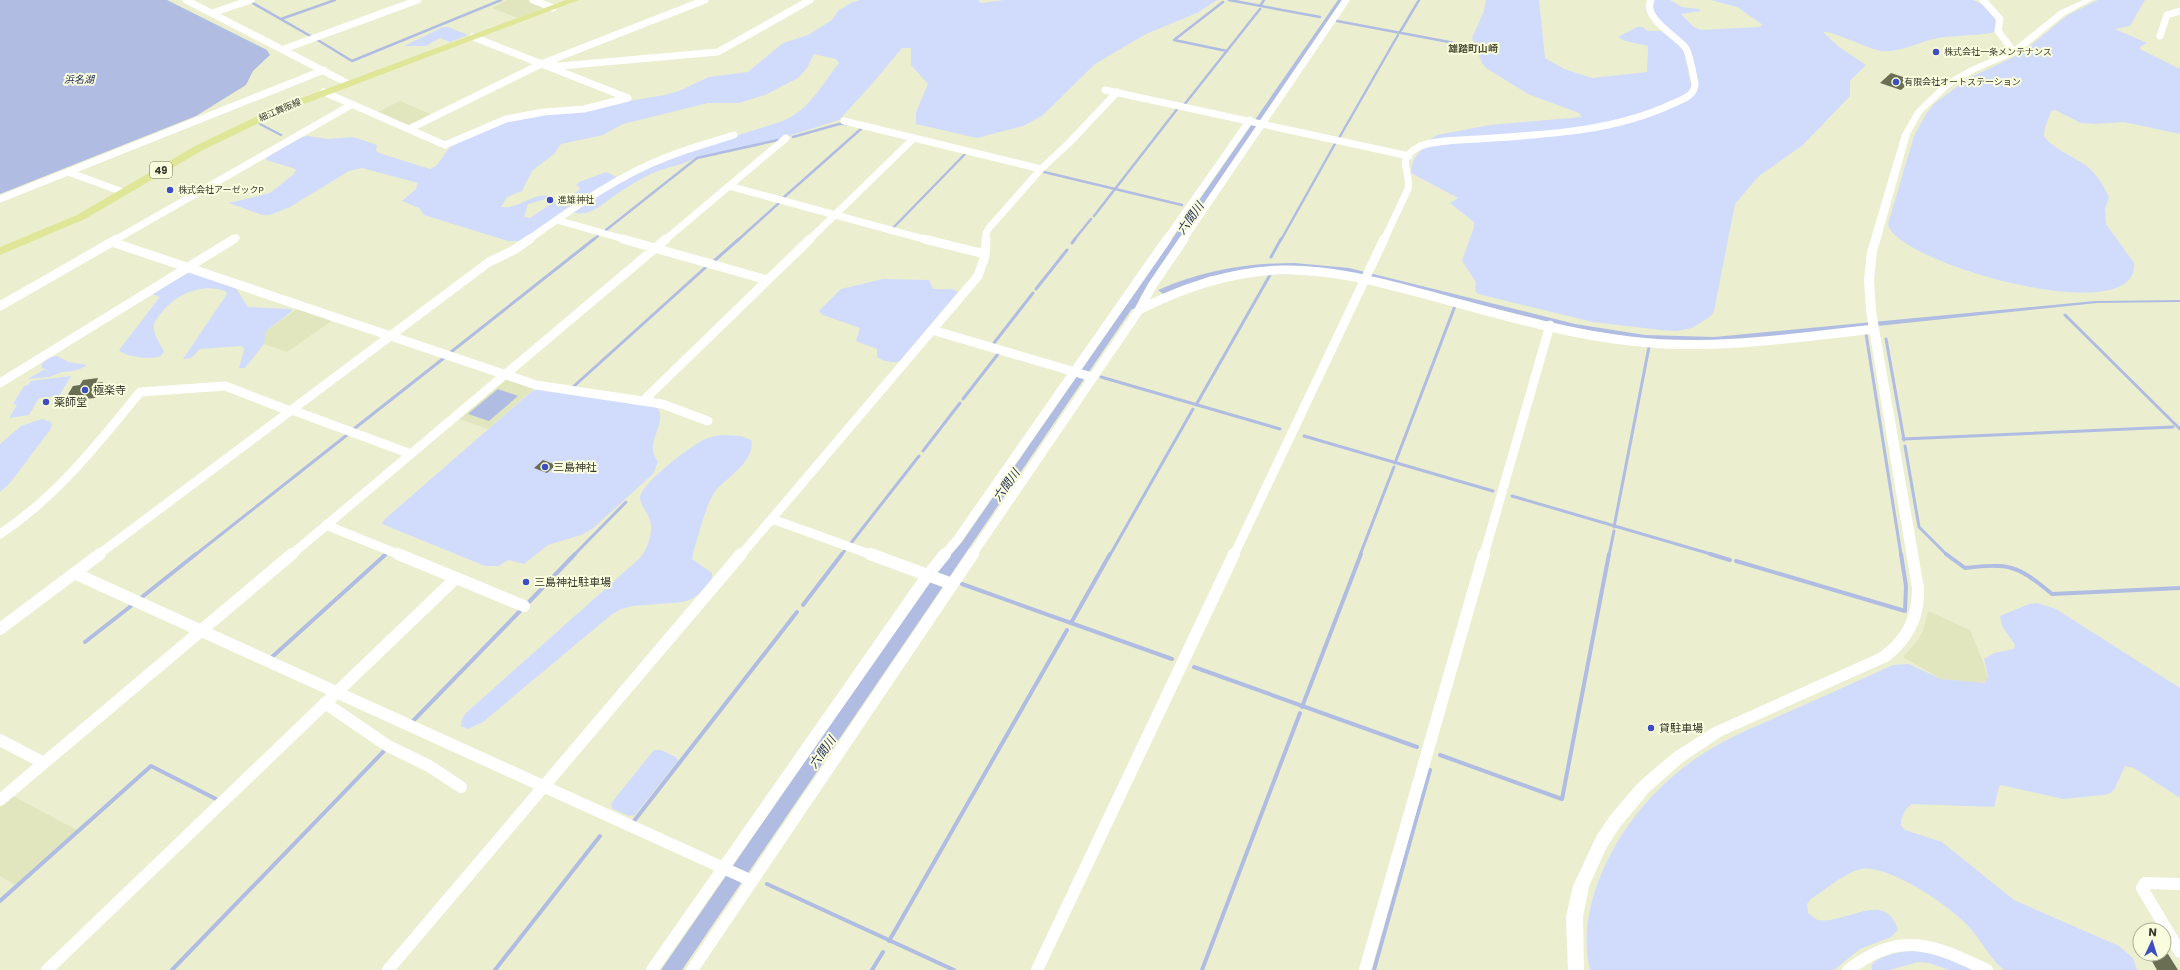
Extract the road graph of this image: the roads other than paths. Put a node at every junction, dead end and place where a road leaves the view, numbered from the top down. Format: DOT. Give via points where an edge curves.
graph roads {
  1 [pos="186,0"];
  2 [pos="251,0"];
  3 [pos="418,0"];
  4 [pos="533,0"];
  5 [pos="574,0"];
  6 [pos="685,0"];
  7 [pos="705,0"];
  8 [pos="810,0"];
  9 [pos="1346,0"];
  10 [pos="1651,0"];
  11 [pos="1983,0"];
  12 [pos="2089,0"];
  13 [pos="694,4"];
  14 [pos="553,8"];
  15 [pos="2180,11"];
  16 [pos="212,13"];
  17 [pos="2160,36"];
  18 [pos="473,37"];
  19 [pos="284,49"];
  20 [pos="2014,52"];
  21 [pos="541,64"];
  22 [pos="324,70"];
  23 [pos="347,83"];
  24 [pos="1105,90"];
  25 [pos="324,92"];
  26 [pos="1117,92"];
  27 [pos="351,105"];
  28 [pos="844,121"];
  29 [pos="1254,122"];
  30 [pos="408,129"];
  31 [pos="734,135"];
  32 [pos="786,138"];
  33 [pos="914,138"];
  34 [pos="1409,156"];
  35 [pos="1042,169"];
  36 [pos="68,172"];
  37 [pos="729,186"];
  38 [pos="123,192"];
  39 [pos="0,200"];
  40 [pos="835,215"];
  41 [pos="557,220"];
  42 [pos="236,238"];
  43 [pos="112,242"];
  44 [pos="656,248"];
  45 [pos="0,251"];
  46 [pos="984,254"];
  47 [pos="188,268"];
  48 [pos="1366,277"];
  49 [pos="767,280"];
  50 [pos="0,306"];
  51 [pos="1139,310"];
  52 [pos="1550,325"];
  53 [pos="1873,325"];
  54 [pos="932,330"];
  55 [pos="391,336"];
  56 [pos="1075,372"];
  57 [pos="505,375"];
  58 [pos="1091,376"];
  59 [pos="0,383"];
  60 [pos="643,401"];
  61 [pos="291,410"];
  62 [pos="708,421"];
  63 [pos="411,454"];
  64 [pos="772,519"];
  65 [pos="326,525"];
  66 [pos="0,534"];
  67 [pos="74,573"];
  68 [pos="930,576"];
  69 [pos="456,578"];
  70 [pos="950,583"];
  71 [pos="524,606"];
  72 [pos="0,629"];
  73 [pos="201,631"];
  74 [pos="336,693"];
  75 [pos="325,703"];
  76 [pos="0,740"];
  77 [pos="44,763"];
  78 [pos="544,786"];
  79 [pos="461,787"];
  80 [pos="0,800"];
  81 [pos="725,869"];
  82 [pos="749,880"];
  83 [pos="2180,884"];
  84 [pos="2180,952"];
  85 [pos="47,970"];
  86 [pos="388,970"];
  87 [pos="652,970"];
  88 [pos="692,970"];
  89 [pos="1036,970"];
  90 [pos="1365,970"];
  91 [pos="1576,970"];
  92 [pos="1848,970"];
  93 [pos="1987,970"];
  1 -- 16 [label="street"];
  2 -- 16 [label="street"];
  3 -- 19 [label="street"];
  4 -- 14 [label="street"];
  5 -- 14 [label="main road, 細江舞阪線 / 49"];
  6 -- 13 [label="street"];
  7 -- 13 [label="street"];
  8 -- 21 [label="street" via="713,53 560,66"];
  9 -- 29 [label="street"];
  10 -- 34 [label="street" via="1650,10 1662,28 1686,48 1695,83 1691,95 1642,115 1604,126 1561,133 1424,145 1417,147"];
  11 -- 20 [label="street" via="1997,15 2000,22 1998,31"];
  12 -- 20 [label="street" via="2062,14"];
  13 -- 21 [label="street"];
  14 -- 18 [label="main road, 細江舞阪線 / 49"];
  15 -- 17 [label="street" via="2167,15"];
  16 -- 19 [label="street"];
  18 -- 21 [label="street"];
  18 -- 23 [label="main road, 細江舞阪線 / 49"];
  19 -- 22 [label="street"];
  20 -- 53 [label="street" via="1974,69 1948,84 1928,102 1912,122 1906,134 1872,252 1870,280"];
  21 -- 30 [label="street"];
  21 -- 30 [label="street" via="628,98 584,109 544,112 506,119 445,145"];
  22 -- 23 [label="street"];
  22 -- 36 [label="street"];
  23 -- 25 [label="main road, 細江舞阪線 / 49"];
  24 -- 26 [label="street"];
  25 -- 27 [label="street"];
  25 -- 38 [label="main road, 細江舞阪線 / 49" via="214,140"];
  26 -- 29 [label="street"];
  26 -- 35 [label="street"];
  27 -- 30 [label="street"];
  27 -- 43 [label="street"];
  28 -- 33 [label="street"];
  29 -- 34 [label="street"];
  29 -- 51 [label="street"];
  29 -- 56 [label="street"];
  31 -- 41 [label="street" via="654,162 593,195"];
  32 -- 37 [label="street"];
  33 -- 35 [label="street"];
  33 -- 40 [label="street"];
  34 -- 48 [label="street" via="1405,167 1409,180 1408,189"];
  35 -- 46 [label="street" via="986,233"];
  36 -- 38 [label="street"];
  36 -- 39 [label="street"];
  37 -- 40 [label="street"];
  37 -- 44 [label="street"];
  38 -- 45 [label="main road, 細江舞阪線 / 49" via="81,216"];
  40 -- 46 [label="street"];
  40 -- 49 [label="street"];
  41 -- 44 [label="street"];
  41 -- 55 [label="street" via="514,250 484,266"];
  42 -- 47 [label="street"];
  43 -- 47 [label="street"];
  43 -- 50 [label="street"];
  44 -- 49 [label="street"];
  44 -- 57 [label="street"];
  46 -- 54 [label="street" via="978,276"];
  47 -- 55 [label="street"];
  47 -- 59 [label="street"];
  48 -- 51 [label="street" via="1313,271 1245,273 1198,283"];
  48 -- 52 [label="street"];
  48 -- 89 [label="street"];
  49 -- 60 [label="street"];
  51 -- 58 [label="street"];
  52 -- 53 [label="street" via="1623,340 1684,346 1737,344"];
  52 -- 90 [label="street"];
  53 -- 91 [label="street" via="1918,588 1918,608 1912,626 1901,643 1884,657 1717,732 1671,761 1650,778 1615,821 1582,882 1574,916"];
  54 -- 56 [label="street"];
  54 -- 64 [label="street"];
  55 -- 57 [label="street"];
  55 -- 61 [label="street"];
  56 -- 58 [label="street"];
  56 -- 68 [label="street"];
  57 -- 60 [label="street" via="536,385"];
  57 -- 63 [label="street"];
  58 -- 70 [label="street"];
  60 -- 62 [label="street" via="662,404"];
  61 -- 63 [label="street"];
  61 -- 66 [label="street" via="224,386 140,392 47,498"];
  61 -- 67 [label="street"];
  63 -- 65 [label="street"];
  64 -- 68 [label="street"];
  64 -- 78 [label="street"];
  65 -- 69 [label="street"];
  65 -- 73 [label="street"];
  67 -- 72 [label="street"];
  67 -- 73 [label="street"];
  68 -- 70 [label="street"];
  68 -- 81 [label="street"];
  69 -- 71 [label="street"];
  69 -- 74 [label="street"];
  70 -- 82 [label="street"];
  73 -- 74 [label="street"];
  73 -- 77 [label="street"];
  74 -- 75 [label="street"];
  74 -- 78 [label="street"];
  75 -- 79 [label="street" via="388,746 429,766"];
  75 -- 85 [label="street"];
  76 -- 77 [label="street"];
  77 -- 80 [label="street"];
  78 -- 81 [label="street"];
  78 -- 86 [label="street"];
  81 -- 82 [label="street"];
  81 -- 87 [label="street"];
  82 -- 88 [label="street"];
  83 -- 84 [label="street" via="2145,883 2142,888"];
  92 -- 93 [label="street" via="1866,956 1908,943 1938,948"];
}
